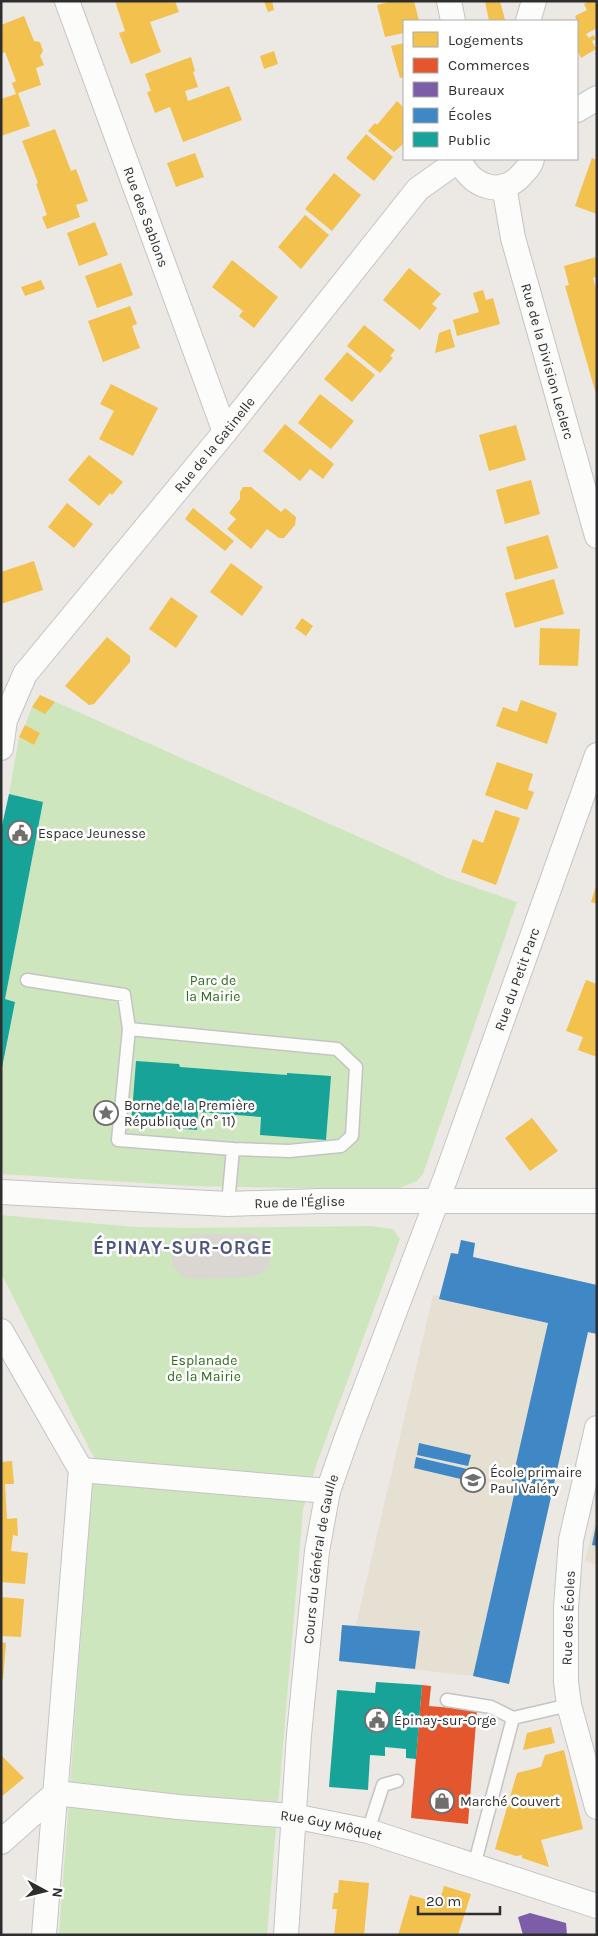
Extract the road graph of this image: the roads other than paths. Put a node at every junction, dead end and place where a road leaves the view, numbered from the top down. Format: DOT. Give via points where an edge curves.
graph roads {
  1 [pos="67,1"];
  2 [pos="449,1"];
  3 [pos="534,1"];
  4 [pos="453,20"];
  5 [pos="528,20"];
  6 [pos="597,98"];
  7 [pos="578,109"];
  8 [pos="458,160"];
  9 [pos="460,160"];
  10 [pos="532,160"];
  11 [pos="504,186"];
  12 [pos="225,432"];
  13 [pos="597,536"];
  14 [pos="3,718"];
  15 [pos="1,748"];
  16 [pos="597,755"];
  17 [pos="27,980"];
  18 [pos="129,1029"];
  19 [pos="233,1149"];
  20 [pos="1,1192"];
  21 [pos="597,1200"];
  22 [pos="436,1202"];
  23 [pos="228,1204"];
  24 [pos="1,1331"];
  25 [pos="597,1428"];
  26 [pos="81,1470"];
  27 [pos="328,1491"];
  28 [pos="448,1700"];
  29 [pos="569,1705"];
  30 [pos="513,1718"];
  31 [pos="397,1781"];
  32 [pos="56,1793"];
  33 [pos="597,1807"];
  34 [pos="293,1816"];
  35 [pos="368,1831"];
  36 [pos="1,1842"];
  37 [pos="474,1866"];
  38 [pos="597,1906"];
  39 [pos="44,1935"];
  40 [pos="286,1935"];
  1 -- 12 [label="street, Rue des Sablons"];
  2 -- 4 [label="street"];
  3 -- 5 [label="street"];
  6 -- 7 [label="street"];
  8 -- 12 [label="street, Rue de la Gatinelle" via="418,189"];
  9 -- 11 [label="street" via="467,175 480,185"];
  10 -- 11 [label="street" via="517,181"];
  11 -- 13 [label="street, Rue de la Division Leclerc" via="513,238"];
  12 -- 14 [label="street, Rue de la Gatinelle" via="25,674"];
  14 -- 15 [label="street, Rue de la Gatinelle"];
  16 -- 22 [label="street, Rue du Petit Parc"];
  17 -- 18 [label="lane" via="124,995"];
  18 -- 19 [label="lane" via="118,1140"];
  18 -- 19 [label="lane" via="337,1049 356,1067 352,1136 341,1146 289,1151"];
  19 -- 23 [label="lane"];
  20 -- 23 [label="street, Rue de l'Église"];
  21 -- 22 [label="street, Rue de l'Église"];
  22 -- 23 [label="street, Rue de l'Église"];
  22 -- 27 [label="street, Cours du Général de Gaulle"];
  24 -- 26 [label="street"];
  25 -- 29 [label="street, Rue des Écoles" via="571,1540 566,1607"];
  26 -- 27 [label="street"];
  26 -- 32 [label="street"];
  27 -- 34 [label="street, Cours du Général de Gaulle" via="317,1551"];
  28 -- 30 [label="lane" via="491,1707"];
  29 -- 30 [label="lane"];
  29 -- 33 [label="street, Rue des Écoles"];
  30 -- 37 [label="lane"];
  31 -- 35 [label="lane" via="383,1785"];
  32 -- 34 [label="street, Rue Guy Môquet"];
  32 -- 36 [label="street"];
  32 -- 39 [label="street"];
  34 -- 35 [label="street, Rue Guy Môquet"];
  34 -- 40 [label="street, Cours du Général de Gaulle"];
  35 -- 37 [label="street, Rue Guy Môquet"];
  37 -- 38 [label="street, Rue Guy Môquet"];
}
